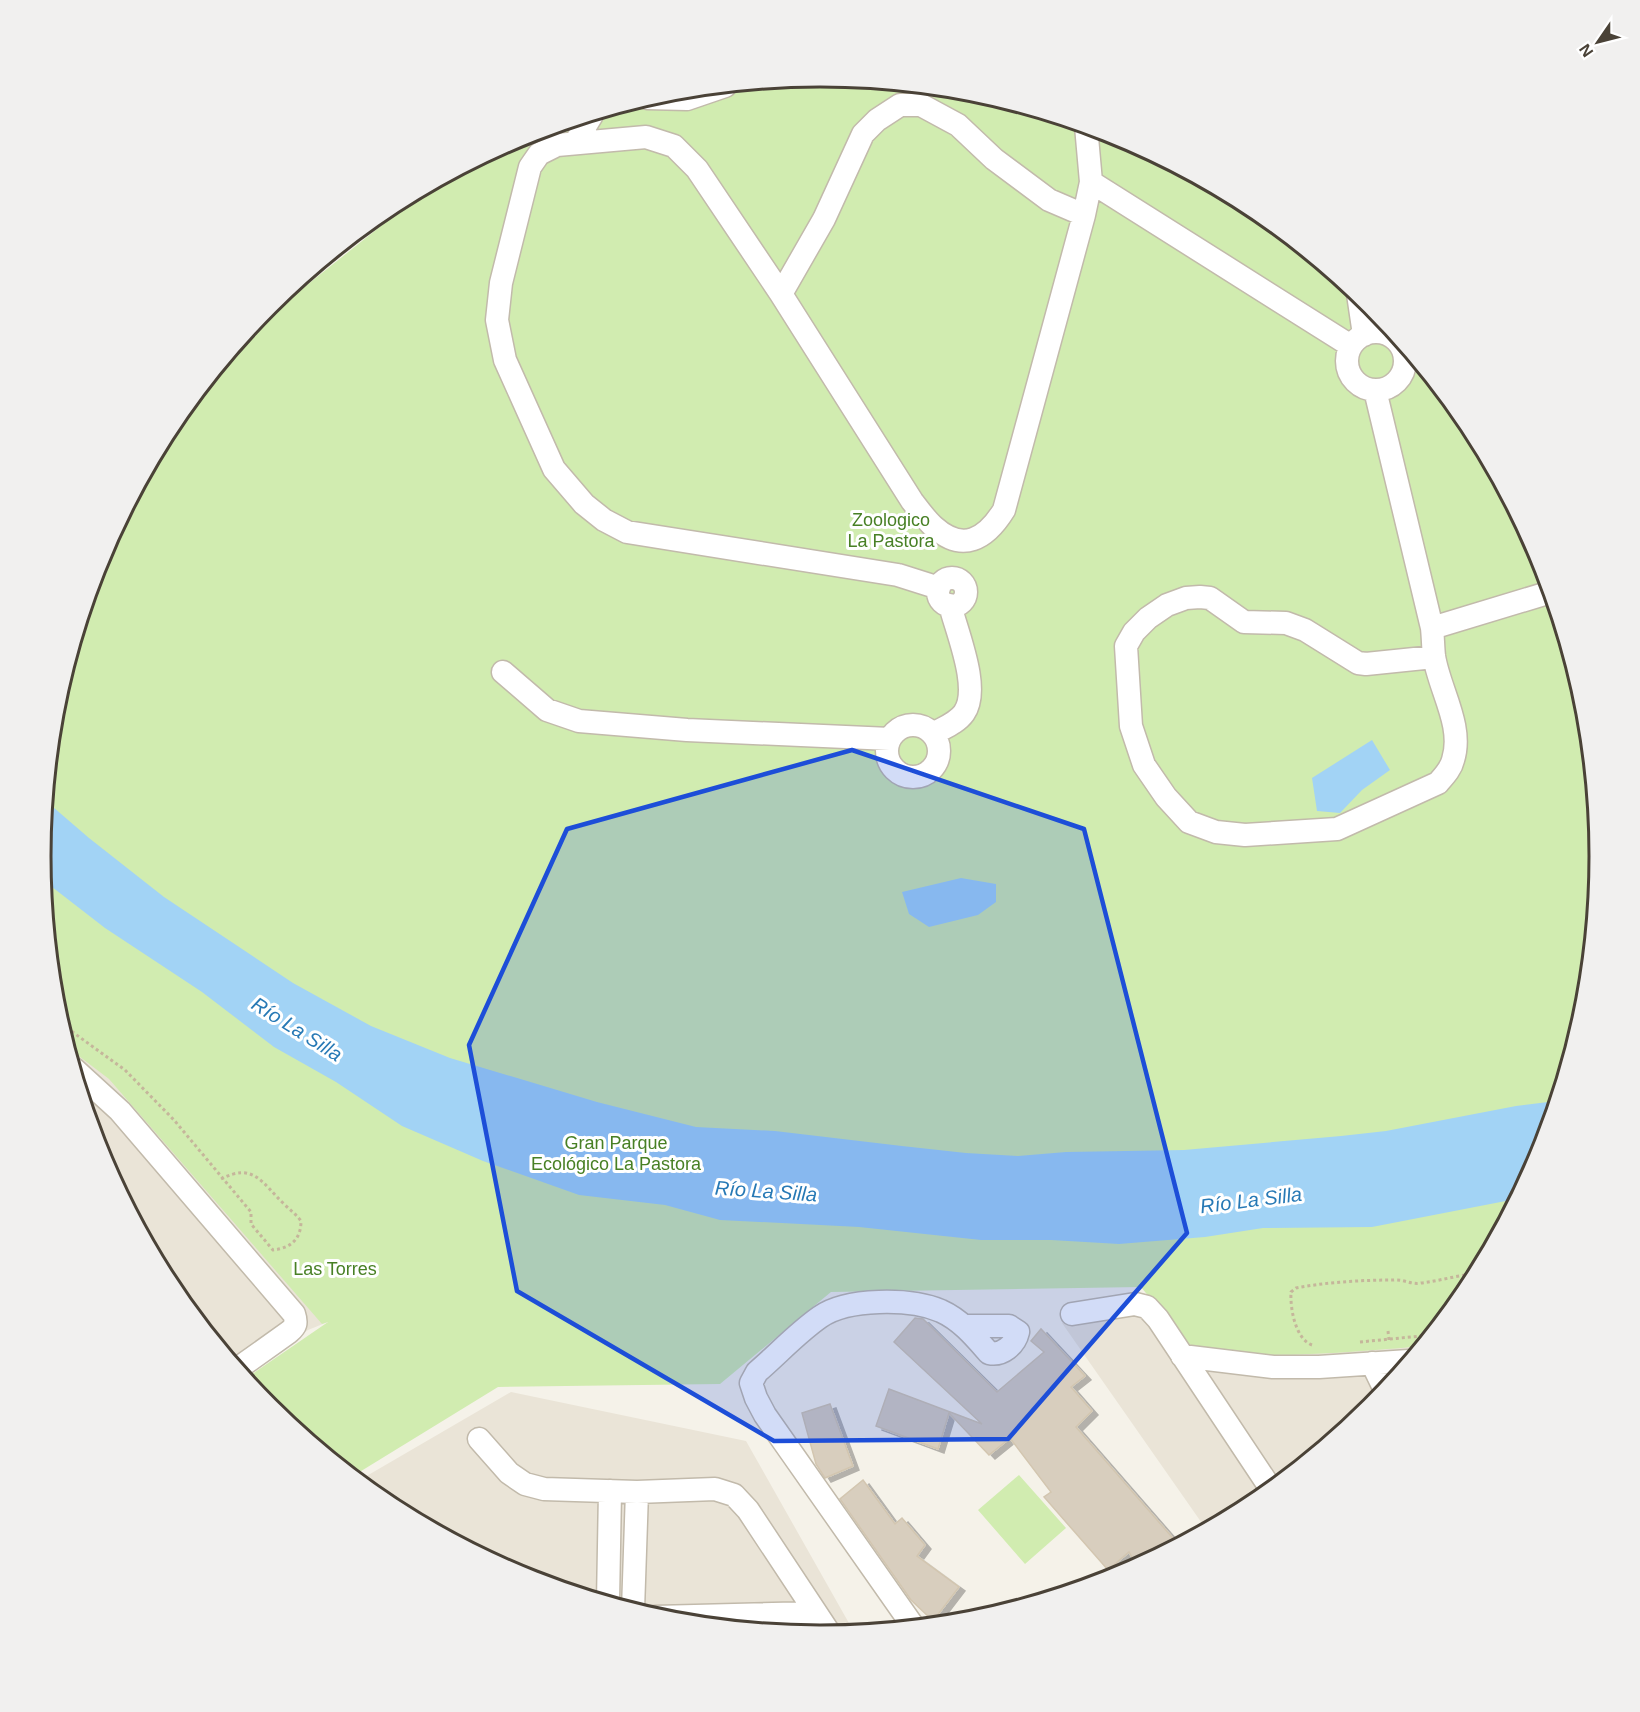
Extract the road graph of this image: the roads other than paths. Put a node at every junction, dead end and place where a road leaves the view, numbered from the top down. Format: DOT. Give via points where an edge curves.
graph roads {
  1 [pos="587,124"];
  2 [pos="1087,136"];
  3 [pos="575,143"];
  4 [pos="1091,182"];
  5 [pos="1084,215"];
  6 [pos="781,294"];
  7 [pos="1358,306"];
  8 [pos="1385,335"];
  9 [pos="1357,341"];
  10 [pos="1409,362"];
  11 [pos="1375,390"];
  12 [pos="1542,595"];
  13 [pos="1432,628"];
  14 [pos="1434,657"];
  15 [pos="503,672"];
  16 [pos="933,734"];
  17 [pos="890,739"];
  18 [pos="84,1078"];
  19 [pos="1072,1314"];
  20 [pos="966,1326"];
  21 [pos="1182,1356"];
  22 [pos="1399,1362"];
  23 [pos="243,1364"];
  24 [pos="1372,1364"];
  25 [pos="1381,1382"];
  26 [pos="479,1439"];
  27 [pos="1266,1482"];
  28 [pos="610,1491"];
  29 [pos="637,1492"];
  30 [pos="608,1595"];
  31 [pos="633,1602"];
  32 [pos="816,1613"];
  33 [pos="706,1616"];
  34 [pos="908,1619"];
  35 [pos="824,1625"];
  1 -- 3 [label="street"];
  2 -- 4 [label="street"];
  3 -- 6 [label="street" via="646,137 674,146 697,169"];
  3 -- 16 [label="street" via="557,145 539,154 530,167 501,283 497,320 505,360 554,469 584,504 627,532 898,575 919,580 944,596 970,679 970,699 963,714"];
  4 -- 5 [label="street"];
  4 -- 9 [label="street"];
  5 -- 6 [label="street" via="1049,200 994,159 958,125 921,105 900,105 862,134 824,219"];
  5 -- 6 [label="street" via="1004,510 995,525 964,542 934,527 912,501"];
  7 -- 9 [label="street"];
  8 -- 9 [label="street" via="1378,332"];
  9 -- 11 [label="street" via="1347,358 1348,369 1363,388"];
  10 -- 11 [label="street" via="1397,382"];
  11 -- 13 [label="street"];
  12 -- 13 [label="street"];
  13 -- 14 [label="street"];
  14 -- 14 [label="street" via="1455,743 1454,760 1448,771 1424,791 1337,829 1245,835 1216,832 1189,822 1144,765 1131,726 1126,646 1148,618 1186,597 1210,598 1244,622 1286,623 1305,630 1358,663"];
  15 -- 17 [label="street" via="547,710 579,721"];
  16 -- 17 [label="street" via="916,725 905,726"];
  16 -- 17 [label="street" via="938,743 937,763 921,776 911,777 893,768 888,759"];
  18 -- 23 [label="street" via="120,1111 294,1314 297,1321 289,1332"];
  19 -- 21 [label="street" via="1135,1304 1147,1307"];
  20 -- 34 [label="street" via="940,1311 919,1306 850,1304 820,1317 757,1372 751,1383 765,1415"];
  21 -- 24 [label="street" via="1273,1367"];
  21 -- 27 [label="street"];
  22 -- 24 [label="street"];
  24 -- 25 [label="street"];
  26 -- 28 [label="street" via="509,1473 525,1484 544,1490"];
  28 -- 29 [label="street"];
  28 -- 30 [label="street"];
  29 -- 31 [label="street"];
  29 -- 32 [label="street" via="715,1488 734,1495"];
  32 -- 33 [label="street"];
  32 -- 35 [label="street"];
}
